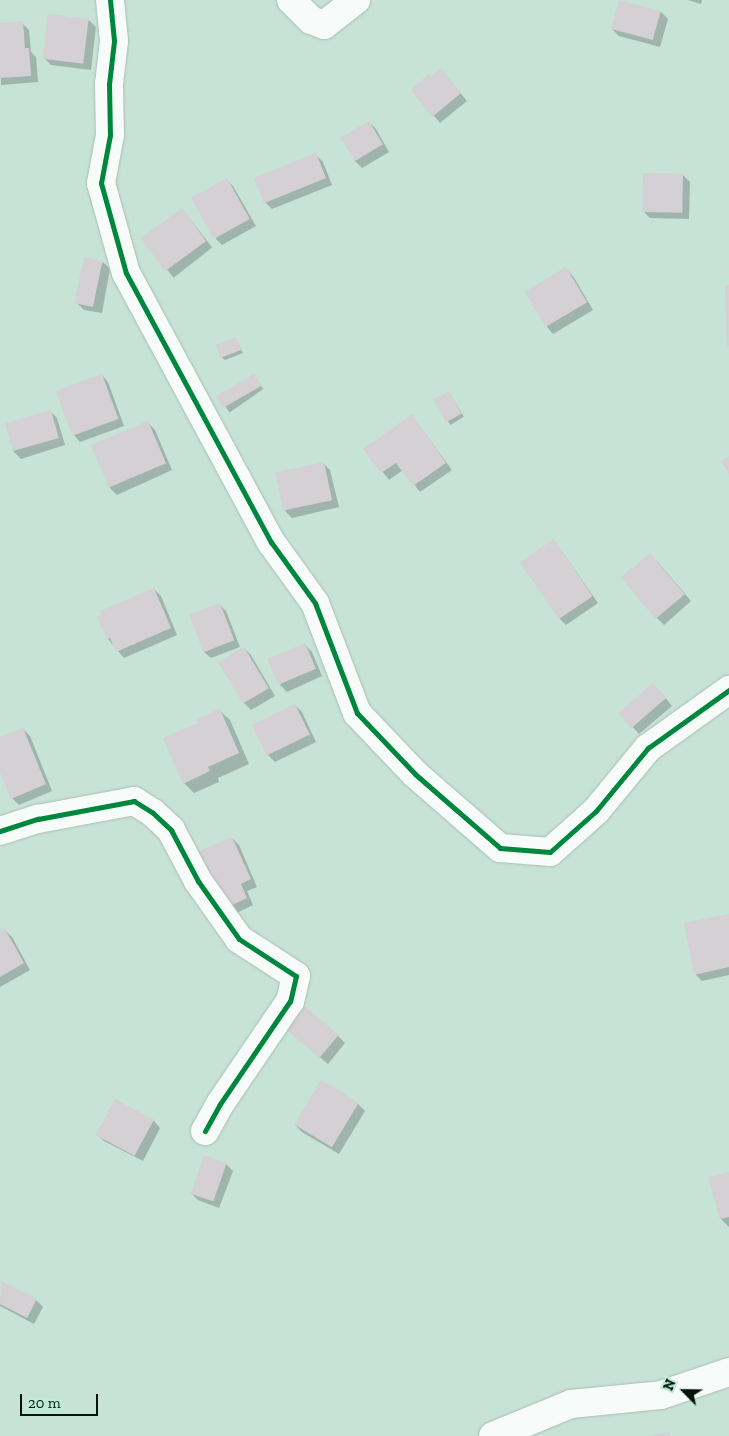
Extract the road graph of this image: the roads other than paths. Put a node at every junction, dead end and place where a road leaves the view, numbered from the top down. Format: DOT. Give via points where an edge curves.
graph roads {
  1 [pos="110,0"];
  2 [pos="291,0"];
  3 [pos="356,0"];
  4 [pos="729,690"];
  5 [pos="1,826"];
  6 [pos="205,1131"];
  7 [pos="729,1372"];
  8 [pos="494,1436"];
  1 -- 4 [label="street" via="114,41 109,84 110,135 101,183 126,273 271,542 315,603 357,713 415,774 500,848 550,852 596,811 648,748"];
  2 -- 3 [label="street" via="310,20 324,25"];
  5 -- 6 [label="street" via="134,801 172,830 198,881 239,939 296,976 290,1001"];
  7 -- 8 [label="street" via="661,1395 571,1404"];
}
